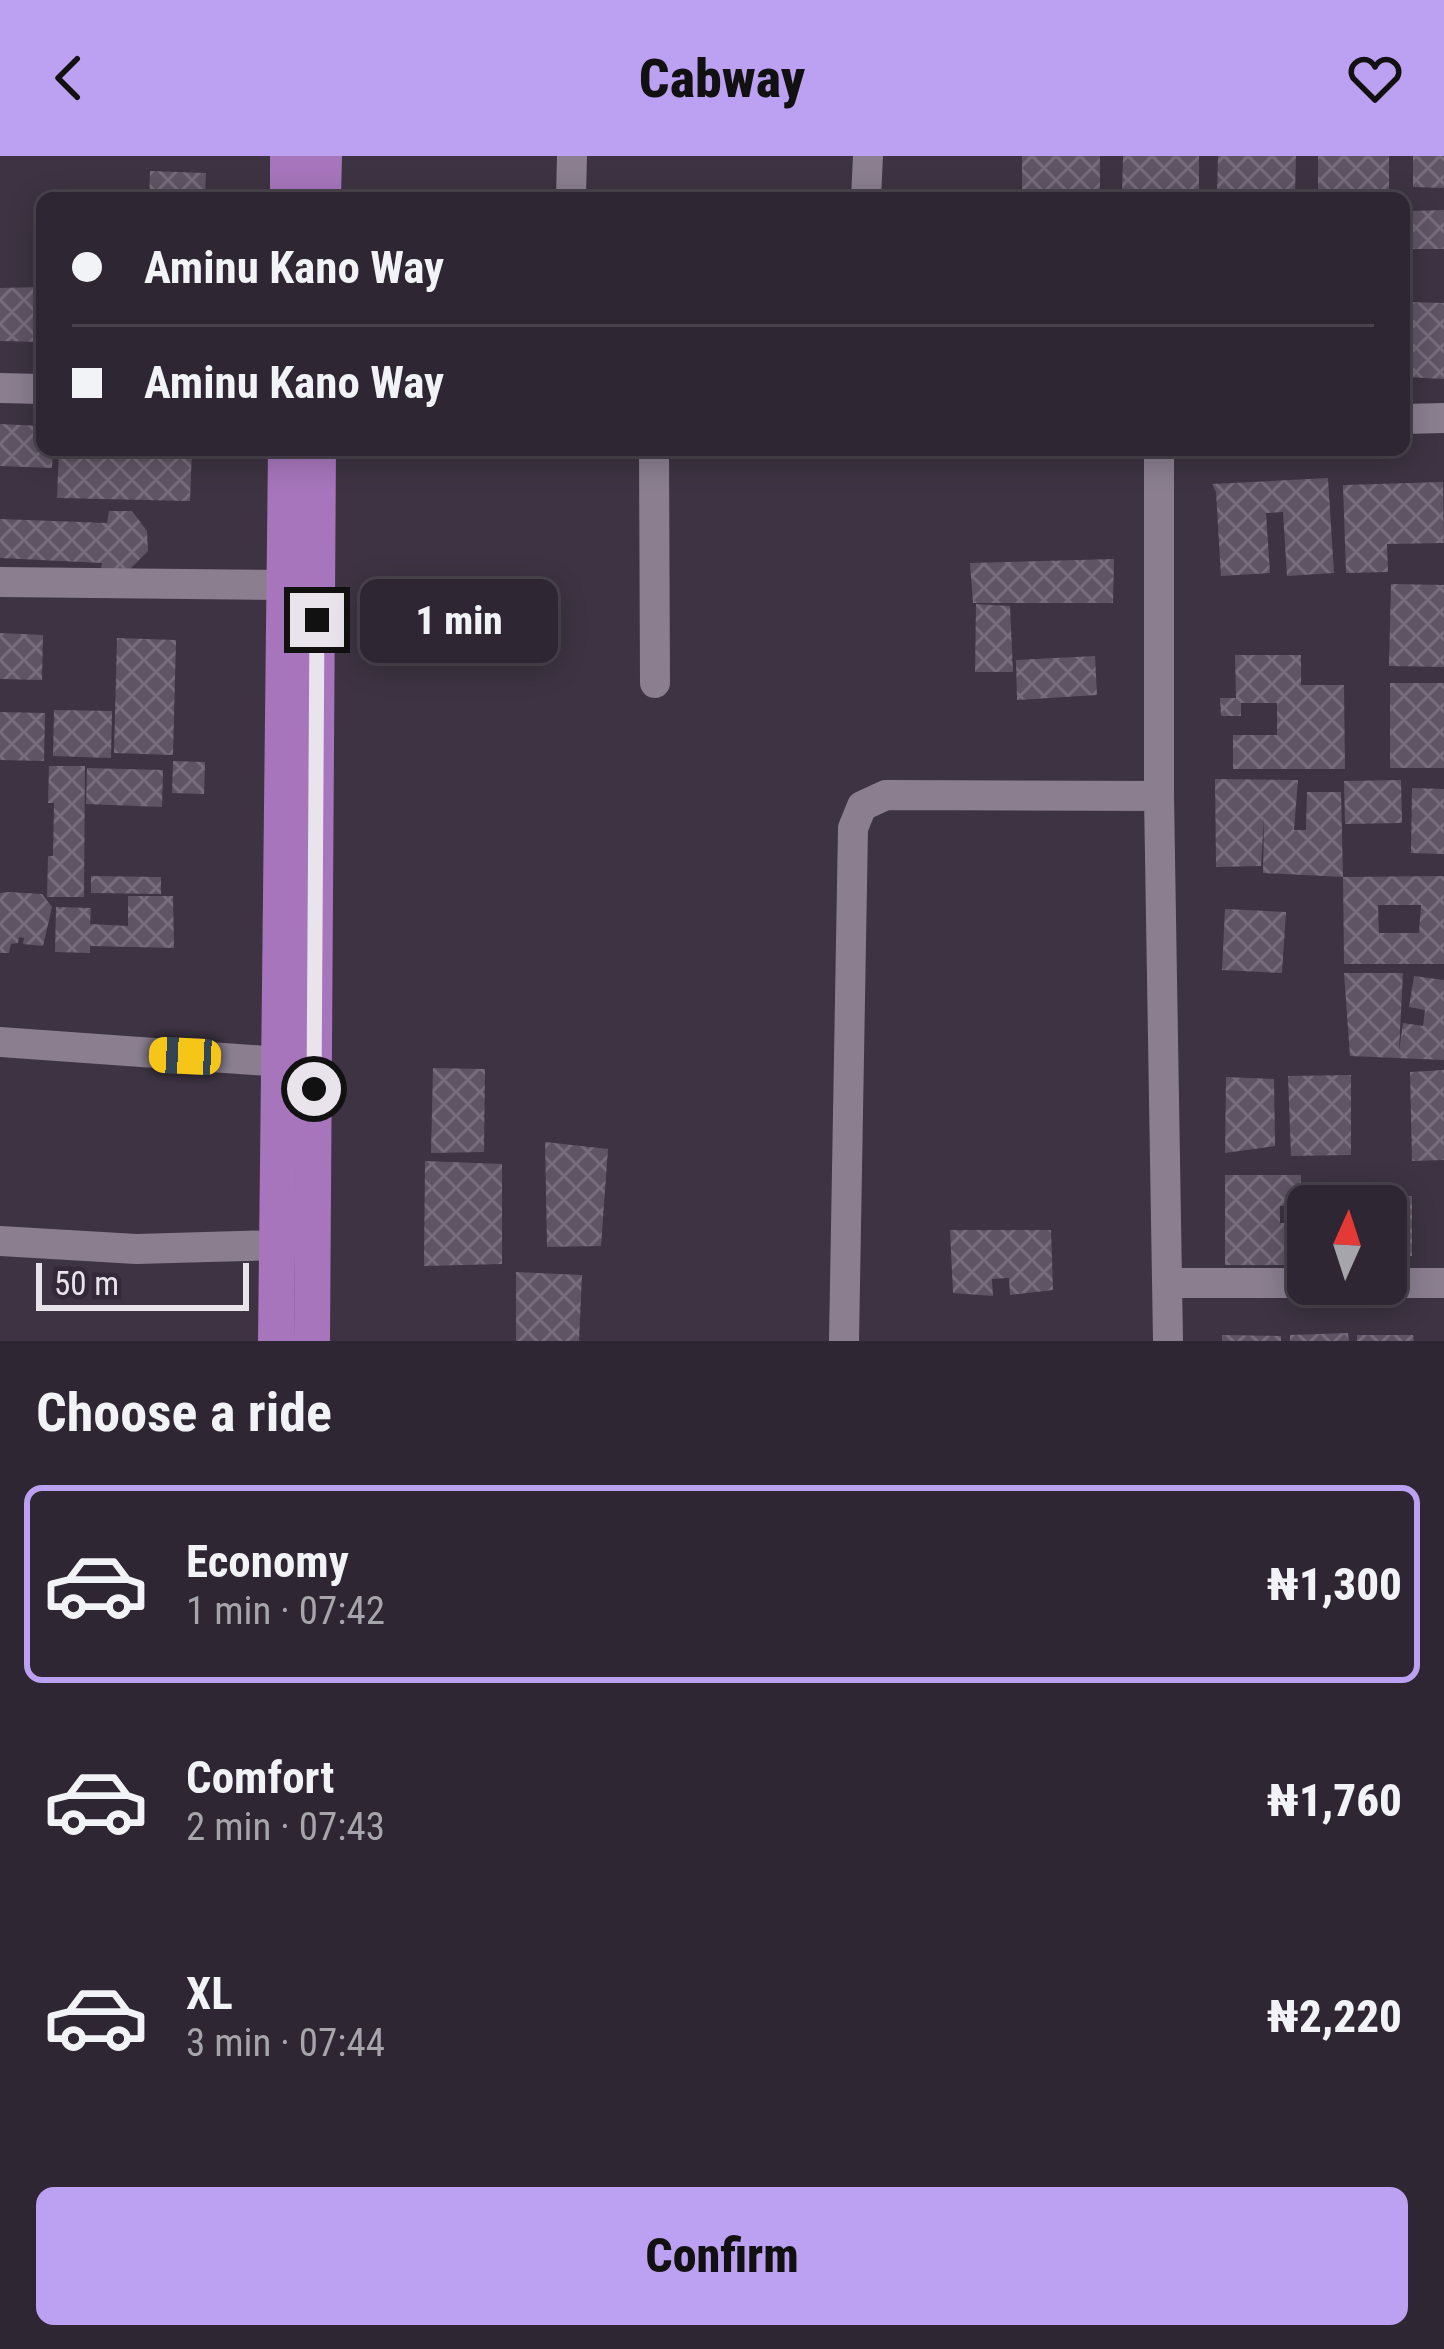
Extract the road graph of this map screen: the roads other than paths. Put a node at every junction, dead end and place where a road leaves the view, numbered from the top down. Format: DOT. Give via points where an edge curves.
graph roads {
  1 [pos="288,156"];
  2 [pos="324,156"];
  3 [pos="572,156"];
  4 [pos="868,156"];
  5 [pos="288,192"];
  6 [pos="323,192"];
  7 [pos="571,192"];
  8 [pos="866,192"];
  9 [pos="0,388"];
  10 [pos="36,389"];
  11 [pos="1444,418"];
  12 [pos="1410,419"];
  13 [pos="286,456"];
  14 [pos="318,456"];
  15 [pos="654,456"];
  16 [pos="1160,456"];
  17 [pos="0,582"];
  18 [pos="282,585"];
  19 [pos="655,683"];
  20 [pos="1159,796"];
  21 [pos="299,837"];
  22 [pos="0,1042"];
  23 [pos="281,1062"];
  24 [pos="0,1241"];
  25 [pos="278,1245"];
  26 [pos="1169,1283"];
  27 [pos="1287,1283"];
  28 [pos="1407,1283"];
  29 [pos="1444,1283"];
  30 [pos="276,1341"];
  31 [pos="311,1341"];
  32 [pos="844,1341"];
  33 [pos="1168,1341"];
  1 -- 5 [label="main road"];
  2 -- 6 [label="main road"];
  3 -- 7 [label="street"];
  4 -- 8 [label="street"];
  9 -- 10 [label="street"];
  11 -- 12 [label="street"];
  13 -- 18 [label="main road"];
  14 -- 21 [label="main road"];
  15 -- 19 [label="street"];
  16 -- 20 [label="street"];
  17 -- 18 [label="street"];
  18 -- 21 [label="main road"];
  20 -- 26 [label="street"];
  20 -- 32 [label="street" via="886,795 862,806 853,828"];
  21 -- 23 [label="main road"];
  21 -- 31 [label="main road"];
  22 -- 23 [label="street"];
  23 -- 25 [label="main road"];
  24 -- 25 [label="street" via="136,1249"];
  25 -- 30 [label="main road"];
  26 -- 27 [label="street"];
  26 -- 33 [label="street"];
  28 -- 29 [label="street"];
}
